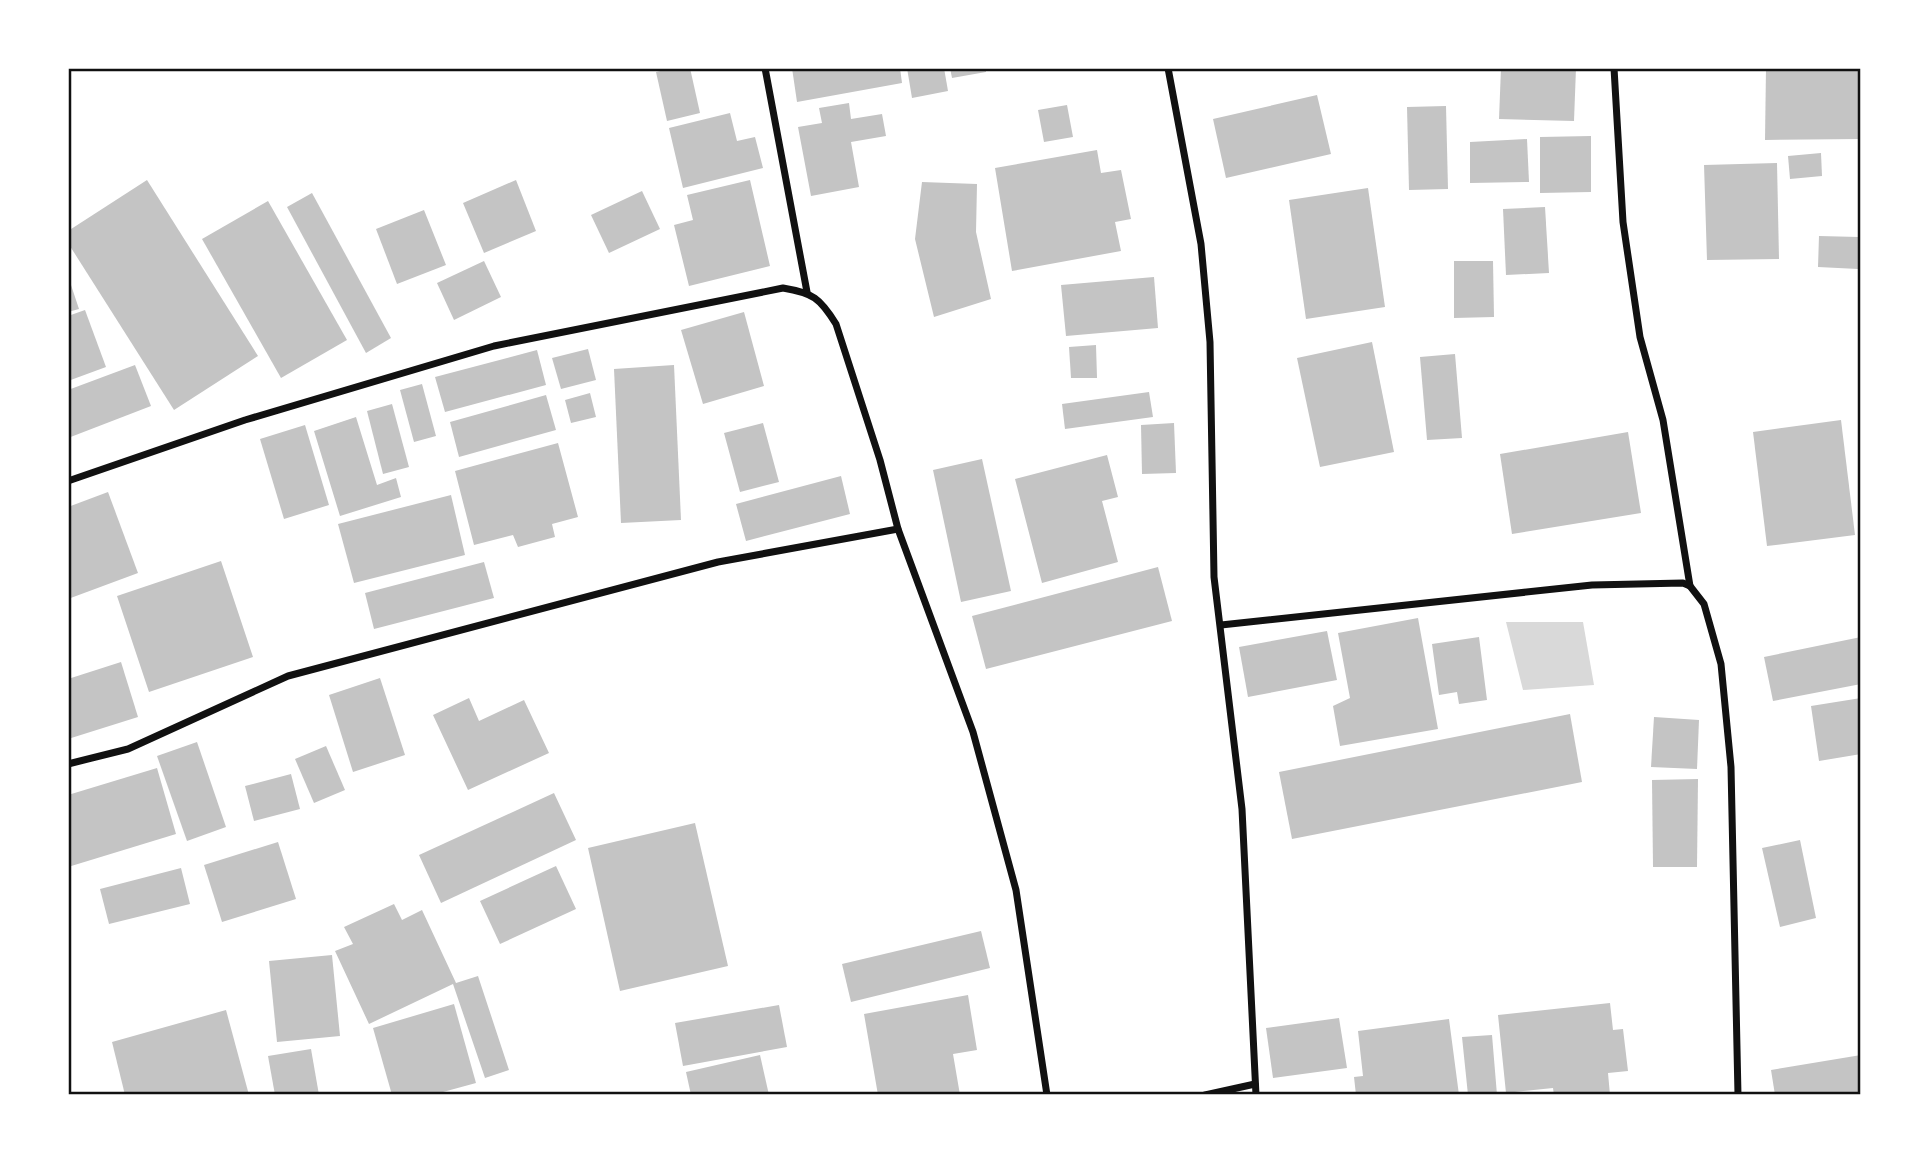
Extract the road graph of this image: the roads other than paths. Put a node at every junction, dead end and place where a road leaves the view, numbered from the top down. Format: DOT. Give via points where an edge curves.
graph roads {
  1 [pos="765,68"];
  2 [pos="1168,68"];
  3 [pos="1614,68"];
  4 [pos="807,292"];
  5 [pos="68,481"];
  6 [pos="898,530"];
  7 [pos="1690,586"];
  8 [pos="1221,625"];
  9 [pos="68,764"];
  10 [pos="1255,1084"];
  11 [pos="1047,1095"];
  12 [pos="1205,1095"];
  13 [pos="1256,1095"];
  14 [pos="1738,1095"];
  1 -- 4 [label="street"];
  2 -- 8 [label="street" via="1201,244 1207,305 1211,513"];
  3 -- 7 [label="street" via="1623,222 1640,337 1663,420"];
  4 -- 5 [label="street" via="783,288 494,346 245,420"];
  4 -- 6 [label="street" via="824,304 835,324"];
  6 -- 9 [label="street" via="718,562 288,676 128,749"];
  6 -- 11 [label="street" via="973,732 1016,890"];
  7 -- 8 [label="street" via="1592,585"];
  7 -- 14 [label="street" via="1704,604 1721,664 1731,767"];
  8 -- 10 [label="street" via="1242,809"];
  10 -- 12 [label="street"];
  10 -- 13 [label="street"];
}
